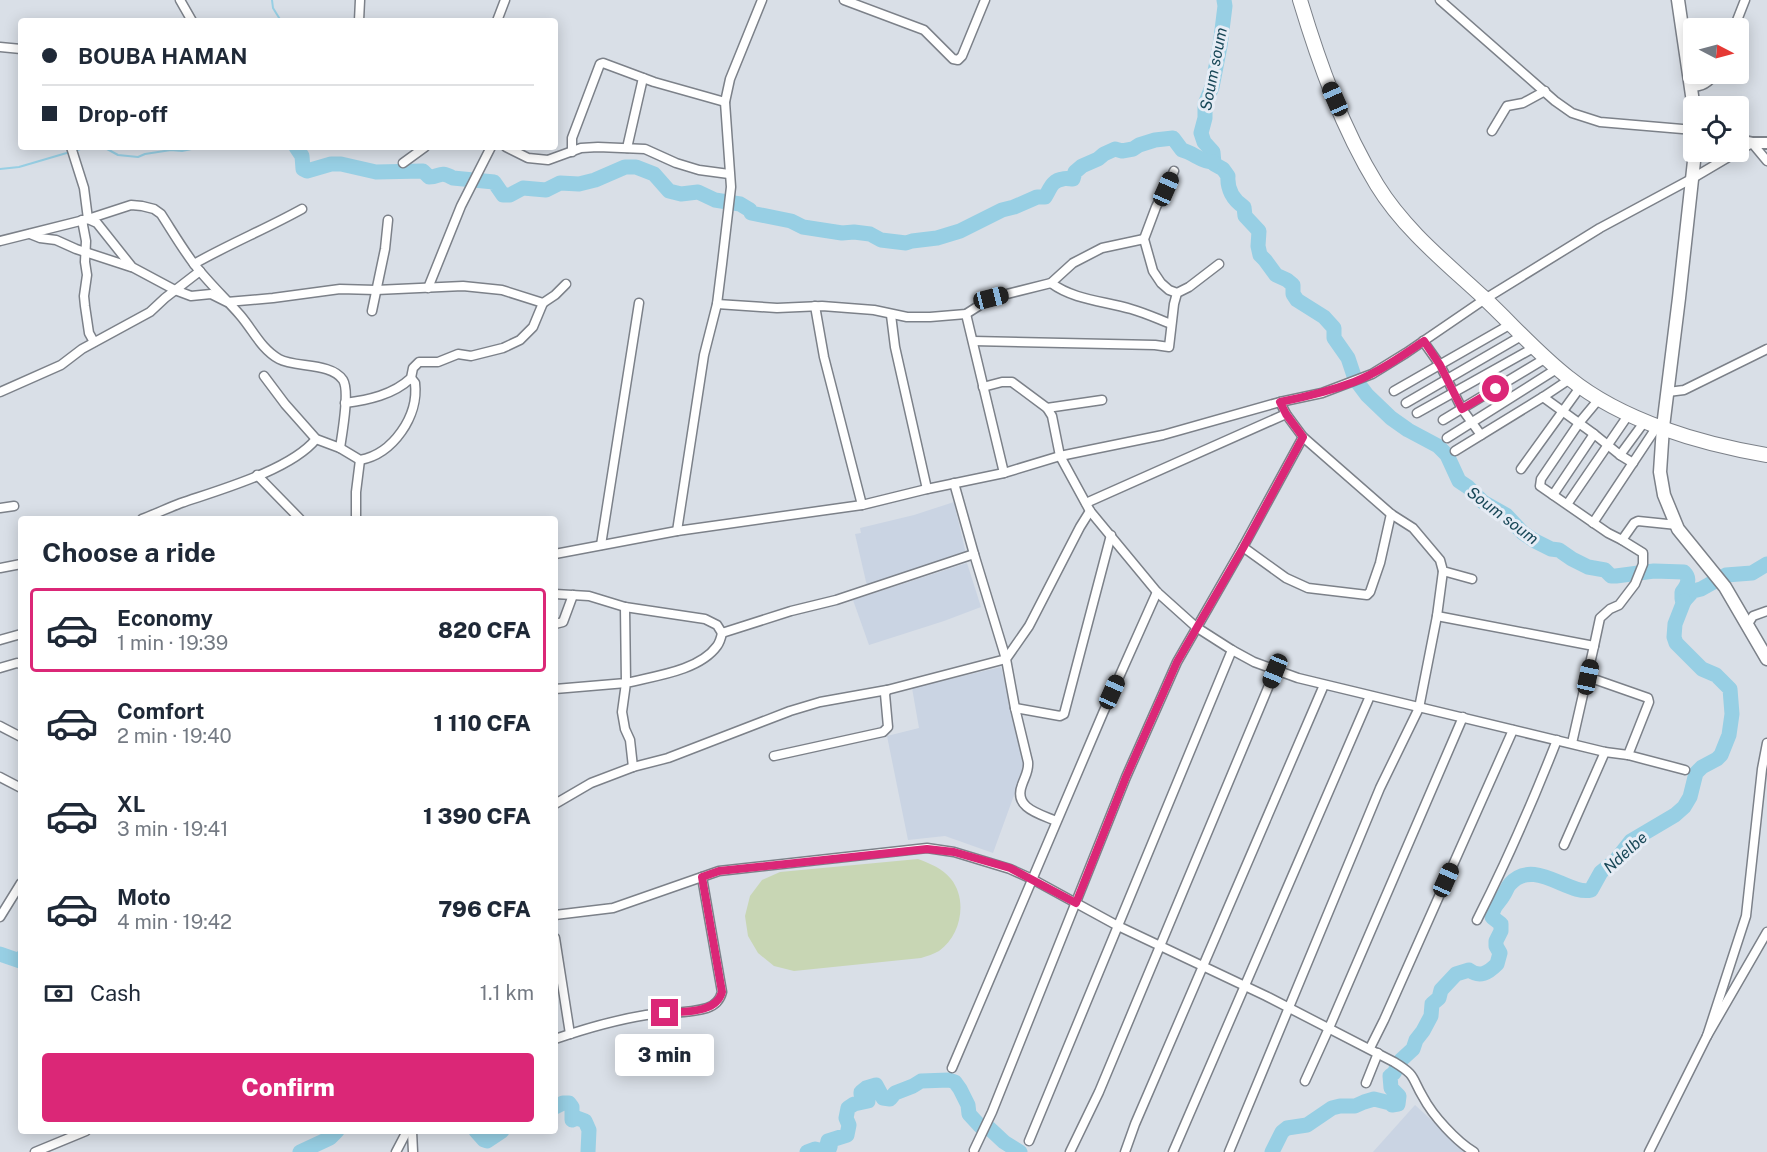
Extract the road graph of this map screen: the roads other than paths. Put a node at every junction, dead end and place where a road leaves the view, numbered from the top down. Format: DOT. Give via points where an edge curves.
graph roads {
  1 [pos="180,0"];
  2 [pos="360,0"];
  3 [pos="505,0"];
  4 [pos="762,0"];
  5 [pos="843,0"];
  6 [pos="985,0"];
  7 [pos="1300,0"];
  8 [pos="1440,0"];
  9 [pos="1678,0"];
  10 [pos="1745,0"];
  11 [pos="190,18"];
  12 [pos="359,18"];
  13 [pos="497,18"];
  14 [pos="1738,18"];
  15 [pos="0,47"];
  16 [pos="18,49"];
  17 [pos="643,78"];
  18 [pos="1704,84"];
  19 [pos="1691,87"];
  20 [pos="1545,91"];
  21 [pos="1692,96"];
  22 [pos="725,102"];
  23 [pos="1683,129"];
  24 [pos="1492,131"];
  25 [pos="1749,142"];
  26 [pos="1767,142"];
  27 [pos="1752,143"];
  28 [pos="1749,145"];
  29 [pos="627,148"];
  30 [pos="421,150"];
  31 [pos="489,150"];
  32 [pos="512,150"];
  33 [pos="73,152"];
  34 [pos="572,152"];
  35 [pos="1767,160"];
  36 [pos="1694,162"];
  37 [pos="1719,162"];
  38 [pos="403,163"];
  39 [pos="1174,171"];
  40 [pos="729,174"];
  41 [pos="1692,178"];
  42 [pos="302,209"];
  43 [pos="85,219"];
  44 [pos="388,220"];
  45 [pos="29,234"];
  46 [pos="1144,239"];
  47 [pos="0,241"];
  48 [pos="87,252"];
  49 [pos="194,264"];
  50 [pos="1219,264"];
  51 [pos="132,267"];
  52 [pos="200,271"];
  53 [pos="1051,283"];
  54 [pos="566,284"];
  55 [pos="428,288"];
  56 [pos="175,290"];
  57 [pos="376,290"];
  58 [pos="1177,293"];
  59 [pos="1485,298"];
  60 [pos="227,302"];
  61 [pos="543,303"];
  62 [pos="639,303"];
  63 [pos="717,304"];
  64 [pos="815,306"];
  65 [pos="372,311"];
  66 [pos="966,314"];
  67 [pos="891,315"];
  68 [pos="1171,324"];
  69 [pos="1510,324"];
  70 [pos="1523,335"];
  71 [pos="973,341"];
  72 [pos="1424,341"];
  73 [pos="94,342"];
  74 [pos="1535,347"];
  75 [pos="1767,349"];
  76 [pos="1546,358"];
  77 [pos="1440,365"];
  78 [pos="1558,368"];
  79 [pos="264,376"];
  80 [pos="411,378"];
  81 [pos="1447,379"];
  82 [pos="1575,382"];
  83 [pos="983,387"];
  84 [pos="0,392"];
  85 [pos="1394,392"];
  86 [pos="1454,392"];
  87 [pos="1668,392"];
  88 [pos="1543,397"];
  89 [pos="1599,399"];
  90 [pos="1102,400"];
  91 [pos="1280,402"];
  92 [pos="1406,403"];
  93 [pos="345,404"];
  94 [pos="1047,408"];
  95 [pos="1462,409"];
  96 [pos="1562,411"];
  97 [pos="1417,413"];
  98 [pos="1286,414"];
  99 [pos="1629,414"];
  100 [pos="1443,420"];
  101 [pos="1472,422"];
  102 [pos="1580,423"];
  103 [pos="1655,424"];
  104 [pos="1594,434"];
  105 [pos="1481,435"];
  106 [pos="1303,437"];
  107 [pos="316,438"];
  108 [pos="1448,438"];
  109 [pos="1607,445"];
  110 [pos="340,448"];
  111 [pos="1455,451"];
  112 [pos="1620,455"];
  113 [pos="1767,455"];
  114 [pos="1060,456"];
  115 [pos="360,460"];
  116 [pos="1633,463"];
  117 [pos="1521,469"];
  118 [pos="1004,473"];
  119 [pos="257,475"];
  120 [pos="954,483"];
  121 [pos="927,489"];
  122 [pos="1553,495"];
  123 [pos="1568,504"];
  124 [pos="862,505"];
  125 [pos="14,506"];
  126 [pos="1088,507"];
  127 [pos="0,508"];
  128 [pos="1391,514"];
  129 [pos="150,516"];
  130 [pos="297,516"];
  131 [pos="356,516"];
  132 [pos="1593,523"];
  133 [pos="1677,525"];
  134 [pos="677,531"];
  135 [pos="1111,535"];
  136 [pos="1622,540"];
  137 [pos="601,545"];
  138 [pos="1243,548"];
  139 [pos="558,553"];
  140 [pos="974,554"];
  141 [pos="18,565"];
  142 [pos="0,568"];
  143 [pos="1443,571"];
  144 [pos="1472,579"];
  145 [pos="1157,592"];
  146 [pos="558,594"];
  147 [pos="573,595"];
  148 [pos="625,607"];
  149 [pos="1767,611"];
  150 [pos="1437,616"];
  151 [pos="558,623"];
  152 [pos="1748,624"];
  153 [pos="1196,627"];
  154 [pos="722,633"];
  155 [pos="18,635"];
  156 [pos="0,640"];
  157 [pos="1594,646"];
  158 [pos="1232,650"];
  159 [pos="1006,658"];
  160 [pos="1767,659"];
  161 [pos="18,663"];
  162 [pos="0,668"];
  163 [pos="1275,671"];
  164 [pos="1588,677"];
  165 [pos="626,683"];
  166 [pos="1324,685"];
  167 [pos="558,689"];
  168 [pos="886,690"];
  169 [pos="1370,696"];
  170 [pos="1015,708"];
  171 [pos="1419,708"];
  172 [pos="1463,717"];
  173 [pos="0,726"];
  174 [pos="1513,730"];
  175 [pos="18,735"];
  176 [pos="1557,740"];
  177 [pos="1572,743"];
  178 [pos="1767,743"];
  179 [pos="1605,752"];
  180 [pos="1628,755"];
  181 [pos="774,756"];
  182 [pos="633,767"];
  183 [pos="1685,770"];
  184 [pos="0,777"];
  185 [pos="18,786"];
  186 [pos="558,802"];
  187 [pos="1056,821"];
  188 [pos="1564,845"];
  189 [pos="702,877"];
  190 [pos="1032,879"];
  191 [pos="18,888"];
  192 [pos="1076,903"];
  193 [pos="558,915"];
  194 [pos="0,917"];
  195 [pos="1477,920"];
  196 [pos="1118,926"];
  197 [pos="1767,932"];
  198 [pos="1161,946"];
  199 [pos="558,962"];
  200 [pos="1204,966"];
  201 [pos="1245,986"];
  202 [pos="1290,1008"];
  203 [pos="1329,1028"];
  204 [pos="570,1034"];
  205 [pos="1707,1036"];
  206 [pos="558,1038"];
  207 [pos="1374,1051"];
  208 [pos="952,1068"];
  209 [pos="1305,1081"];
  210 [pos="1366,1083"];
  211 [pos="79,1134"];
  212 [pos="405,1134"];
  213 [pos="412,1134"];
  214 [pos="1029,1142"];
  215 [pos="974,1150"];
  216 [pos="34,1152"];
  217 [pos="396,1152"];
  218 [pos="413,1152"];
  219 [pos="1070,1152"];
  220 [pos="1125,1152"];
  221 [pos="1173,1152"];
  222 [pos="1229,1152"];
  223 [pos="1474,1152"];
  224 [pos="1649,1152"];
  1 -- 11 [label="street"];
  2 -- 12 [label="street"];
  3 -- 13 [label="street"];
  4 -- 22 [label="street" via="730,79"];
  5 -- 6 [label="street" via="924,30 958,60"];
  7 -- 59 [label="main road" via="1318,60 1360,156 1378,187 1400,217"];
  8 -- 20 [label="street"];
  9 -- 19 [label="main road"];
  10 -- 14 [label="street"];
  15 -- 16 [label="street"];
  17 -- 22 [label="street"];
  17 -- 29 [label="street"];
  17 -- 34 [label="street" via="600,64 572,138"];
  18 -- 19 [label="street"];
  19 -- 21 [label="main road"];
  20 -- 23 [label="street" via="1586,119"];
  20 -- 24 [label="street" via="1523,104 1507,106"];
  22 -- 40 [label="street"];
  25 -- 27 [label="street"];
  26 -- 27 [label="street"];
  27 -- 28 [label="street"];
  27 -- 35 [label="street"];
  29 -- 34 [label="street" via="581,148"];
  29 -- 40 [label="street" via="645,150 699,170"];
  30 -- 38 [label="street"];
  31 -- 55 [label="street"];
  32 -- 34 [label="street" via="528,158 548,160"];
  33 -- 43 [label="street" via="84,188"];
  36 -- 41 [label="main road"];
  37 -- 41 [label="street"];
  39 -- 46 [label="street"];
  40 -- 63 [label="street" via="731,187"];
  41 -- 59 [label="street"];
  41 -- 87 [label="main road"];
  42 -- 49 [label="street"];
  43 -- 45 [label="street"];
  43 -- 48 [label="street"];
  43 -- 49 [label="street" via="131,206 154,209"];
  43 -- 51 [label="street" via="97,223"];
  44 -- 57 [label="street"];
  45 -- 47 [label="street"];
  45 -- 48 [label="street"];
  46 -- 53 [label="street" via="1084,256"];
  46 -- 58 [label="street" via="1153,271 1161,283"];
  48 -- 51 [label="street"];
  48 -- 73 [label="street" via="84,296"];
  49 -- 52 [label="street"];
  50 -- 58 [label="street"];
  51 -- 56 [label="street"];
  52 -- 56 [label="street"];
  52 -- 60 [label="street"];
  53 -- 66 [label="street" via="991,298"];
  53 -- 68 [label="street" via="1088,300 1132,309"];
  54 -- 61 [label="street"];
  55 -- 57 [label="street"];
  55 -- 61 [label="street" via="501,290"];
  56 -- 60 [label="street" via="191,296 211,294"];
  56 -- 73 [label="street" via="150,312"];
  57 -- 60 [label="street"];
  57 -- 65 [label="street"];
  58 -- 68 [label="street"];
  59 -- 69 [label="main road"];
  59 -- 72 [label="street"];
  60 -- 93 [label="street" via="266,351 281,361 340,376 345,383"];
  61 -- 80 [label="street" via="533,327 520,340 471,356 458,354 438,362 419,362"];
  62 -- 137 [label="street"];
  63 -- 64 [label="street"];
  63 -- 134 [label="street" via="704,355"];
  64 -- 67 [label="street"];
  64 -- 124 [label="street"];
  66 -- 67 [label="street"];
  66 -- 71 [label="street"];
  67 -- 121 [label="street"];
  68 -- 71 [label="street" via="1169,347"];
  69 -- 70 [label="main road"];
  69 -- 77 [label="street"];
  70 -- 74 [label="main road"];
  70 -- 81 [label="street"];
  71 -- 83 [label="street"];
  72 -- 77 [label="street"];
  72 -- 91 [label="street" via="1355,382"];
  73 -- 84 [label="street" via="61,365"];
  74 -- 76 [label="main road"];
  74 -- 86 [label="street"];
  75 -- 87 [label="street" via="1684,390"];
  76 -- 78 [label="main road"];
  76 -- 95 [label="street"];
  77 -- 81 [label="street"];
  77 -- 85 [label="street"];
  78 -- 82 [label="main road"];
  78 -- 101 [label="street"];
  79 -- 107 [label="street"];
  80 -- 93 [label="street" via="382,396"];
  80 -- 115 [label="street" via="416,383 415,401 407,422 386,448"];
  81 -- 86 [label="street"];
  81 -- 92 [label="street"];
  82 -- 88 [label="street"];
  82 -- 89 [label="main road"];
  82 -- 96 [label="street"];
  83 -- 94 [label="street" via="1012,382"];
  83 -- 118 [label="street"];
  86 -- 95 [label="street"];
  86 -- 97 [label="street"];
  87 -- 103 [label="main road"];
  88 -- 96 [label="street"];
  88 -- 105 [label="street"];
  89 -- 99 [label="main road"];
  89 -- 102 [label="street"];
  90 -- 94 [label="street"];
  91 -- 98 [label="street"];
  91 -- 114 [label="street" via="1163,435"];
  93 -- 110 [label="street"];
  94 -- 114 [label="street"];
  95 -- 100 [label="street"];
  95 -- 101 [label="street"];
  96 -- 102 [label="street"];
  96 -- 117 [label="street"];
  98 -- 106 [label="street"];
  98 -- 126 [label="street"];
  99 -- 103 [label="main road"];
  99 -- 109 [label="street"];
  101 -- 105 [label="street"];
  101 -- 108 [label="street"];
  102 -- 104 [label="street"];
  102 -- 122 [label="street" via="1540,482"];
  103 -- 112 [label="street"];
  103 -- 113 [label="main road" via="1728,448"];
  103 -- 116 [label="street"];
  103 -- 133 [label="main road" via="1664,495"];
  104 -- 109 [label="street"];
  104 -- 122 [label="street"];
  105 -- 111 [label="street"];
  106 -- 128 [label="street"];
  106 -- 138 [label="street"];
  107 -- 110 [label="street"];
  107 -- 119 [label="street" via="296,457"];
  109 -- 112 [label="street"];
  109 -- 123 [label="street"];
  110 -- 115 [label="street"];
  112 -- 116 [label="street"];
  114 -- 118 [label="street"];
  114 -- 126 [label="street"];
  115 -- 131 [label="street"];
  116 -- 132 [label="street"];
  118 -- 120 [label="street"];
  119 -- 129 [label="street"];
  119 -- 130 [label="street"];
  120 -- 121 [label="street"];
  120 -- 140 [label="street"];
  121 -- 124 [label="street"];
  122 -- 123 [label="street"];
  123 -- 132 [label="street"];
  124 -- 134 [label="street"];
  125 -- 127 [label="street"];
  126 -- 135 [label="street"];
  126 -- 159 [label="street" via="1029,626"];
  128 -- 138 [label="street" via="1380,563 1367,595 1308,588 1286,578"];
  128 -- 143 [label="street" via="1413,528 1440,560"];
  132 -- 136 [label="street"];
  133 -- 136 [label="street" via="1638,521"];
  133 -- 152 [label="main road" via="1711,567"];
  134 -- 137 [label="street"];
  135 -- 145 [label="street"];
  135 -- 170 [label="street" via="1064,714"];
  136 -- 157 [label="street" via="1643,553 1642,568 1625,598 1600,618"];
  137 -- 139 [label="street"];
  138 -- 153 [label="street"];
  140 -- 154 [label="street"];
  140 -- 159 [label="street"];
  141 -- 142 [label="street"];
  143 -- 144 [label="street"];
  143 -- 150 [label="street"];
  145 -- 153 [label="street"];
  145 -- 187 [label="street"];
  146 -- 147 [label="street"];
  147 -- 148 [label="street"];
  147 -- 151 [label="street" via="563,622"];
  148 -- 154 [label="street" via="705,619"];
  148 -- 165 [label="street"];
  149 -- 152 [label="street" via="1753,616"];
  150 -- 157 [label="street"];
  150 -- 171 [label="street"];
  152 -- 160 [label="main road"];
  153 -- 158 [label="street"];
  153 -- 192 [label="street" via="1126,777"];
  154 -- 165 [label="street" via="719,644 708,656 688,667"];
  155 -- 156 [label="street"];
  157 -- 164 [label="street"];
  158 -- 163 [label="street"];
  158 -- 196 [label="street"];
  159 -- 168 [label="street"];
  159 -- 170 [label="street"];
  161 -- 162 [label="street"];
  163 -- 166 [label="street"];
  163 -- 198 [label="street"];
  164 -- 177 [label="street"];
  164 -- 180 [label="street" via="1648,698"];
  165 -- 167 [label="street"];
  165 -- 182 [label="street" via="622,712"];
  166 -- 169 [label="street"];
  166 -- 200 [label="street"];
  168 -- 181 [label="street" via="888,727 884,732"];
  168 -- 182 [label="street" via="800,708 668,758"];
  169 -- 171 [label="street"];
  169 -- 201 [label="street"];
  170 -- 187 [label="street" via="1029,769 1020,788 1020,800 1023,806"];
  171 -- 172 [label="street"];
  171 -- 202 [label="street" via="1380,788"];
  172 -- 174 [label="street"];
  172 -- 203 [label="street"];
  173 -- 175 [label="street"];
  174 -- 176 [label="street"];
  174 -- 207 [label="street" via="1384,1020"];
  176 -- 177 [label="street"];
  176 -- 195 [label="street"];
  177 -- 179 [label="street"];
  178 -- 205 [label="street" via="1746,916"];
  179 -- 180 [label="street"];
  179 -- 188 [label="street"];
  180 -- 183 [label="street"];
  182 -- 186 [label="street" via="591,783"];
  184 -- 185 [label="street"];
  187 -- 190 [label="street"];
  189 -- 190 [label="street" via="719,871 927,849 983,860"];
  189 -- 193 [label="street" via="613,908"];
  189 -- 204 [label="street" via="722,992 720,999 704,1008 646,1015"];
  190 -- 192 [label="street"];
  190 -- 208 [label="street"];
  191 -- 194 [label="street"];
  192 -- 196 [label="street"];
  192 -- 215 [label="street"];
  196 -- 198 [label="street"];
  196 -- 214 [label="street"];
  197 -- 205 [label="street"];
  198 -- 200 [label="street"];
  198 -- 219 [label="street"];
  199 -- 204 [label="street"];
  200 -- 201 [label="street"];
  200 -- 220 [label="street"];
  201 -- 202 [label="street"];
  201 -- 221 [label="street"];
  202 -- 203 [label="street"];
  202 -- 222 [label="street"];
  203 -- 207 [label="street"];
  203 -- 209 [label="street"];
  204 -- 206 [label="street"];
  205 -- 224 [label="street"];
  207 -- 210 [label="street"];
  207 -- 223 [label="street" via="1412,1074 1433,1113"];
  211 -- 216 [label="street"];
  212 -- 217 [label="street"];
  213 -- 218 [label="street"];
}
